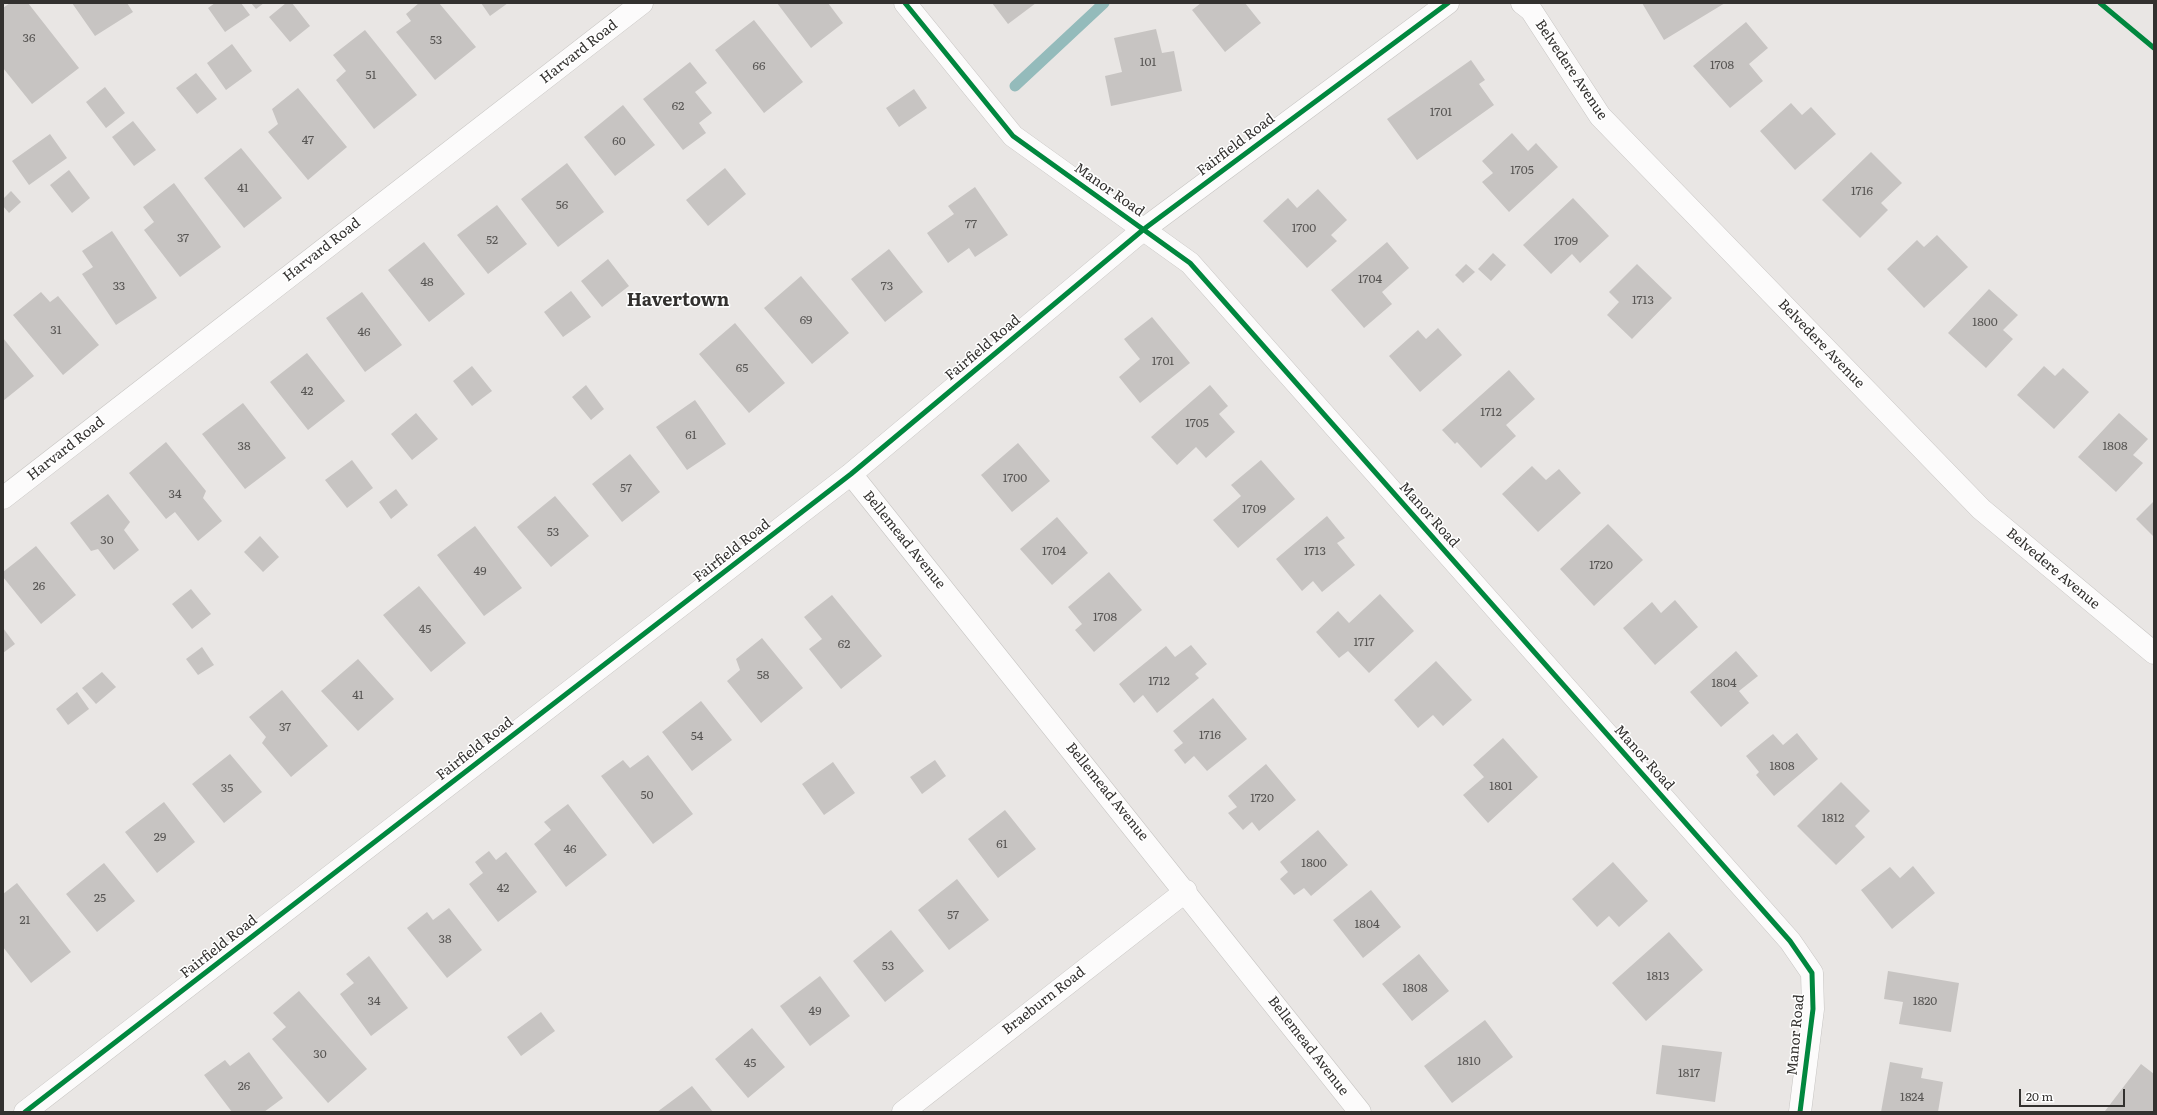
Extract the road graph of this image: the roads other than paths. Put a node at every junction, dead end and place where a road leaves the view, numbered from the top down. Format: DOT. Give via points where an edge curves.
graph roads {
  1 [pos="642,3"];
  2 [pos="905,3"];
  3 [pos="1448,3"];
  4 [pos="1522,3"];
  5 [pos="1144,229"];
  6 [pos="851,474"];
  7 [pos="3,498"];
  8 [pos="2154,653"];
  9 [pos="1186,891"];
  10 [pos="25,1112"];
  11 [pos="903,1112"];
  12 [pos="1360,1112"];
  13 [pos="1800,1112"];
  1 -- 7 [label="street, Harvard Road"];
  2 -- 5 [label="street, Manor Road" via="1013,136"];
  3 -- 5 [label="street, Fairfield Road"];
  4 -- 8 [label="street, Belvedere Avenue" via="1531,10 1600,116 1970,498"];
  5 -- 6 [label="street, Fairfield Road"];
  5 -- 13 [label="street, Manor Road" via="1190,263 1790,941 1812,973 1813,1009"];
  6 -- 9 [label="street, Bellemead Avenue"];
  6 -- 10 [label="street, Fairfield Road"];
  9 -- 11 [label="street, Braeburn Road"];
  9 -- 12 [label="street, Bellemead Avenue"];
}
